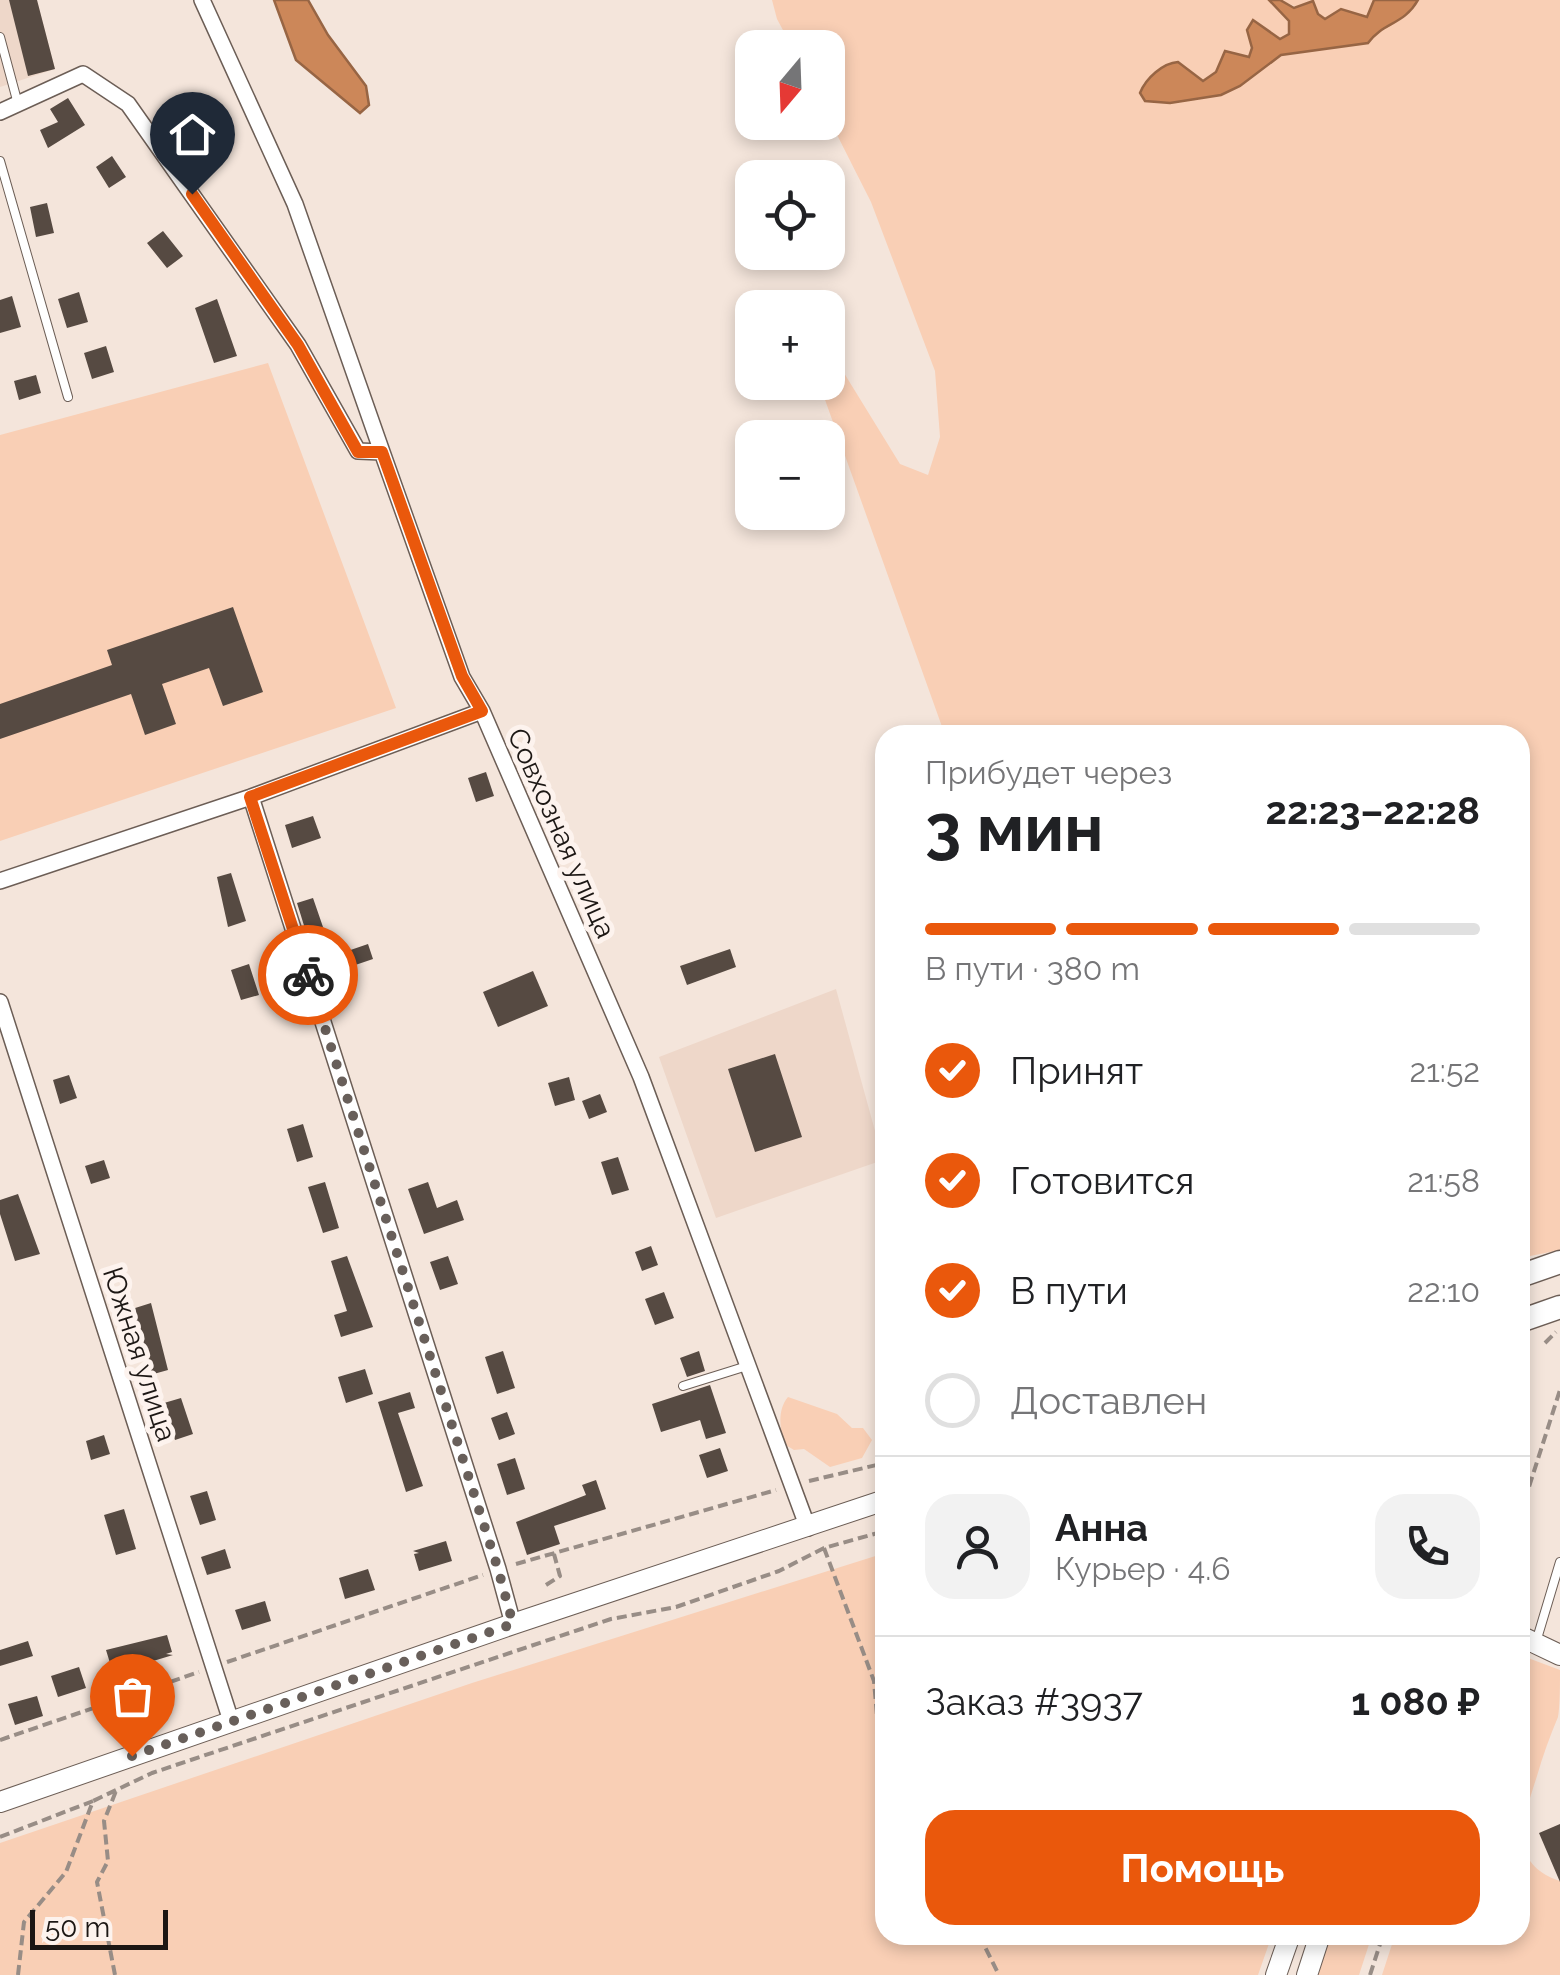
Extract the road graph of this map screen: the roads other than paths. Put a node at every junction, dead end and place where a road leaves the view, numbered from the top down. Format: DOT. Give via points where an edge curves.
graph roads {
  1 [pos="202,0"];
  2 [pos="0,38"];
  3 [pos="18,104"];
  4 [pos="0,112"];
  5 [pos="0,162"];
  6 [pos="68,397"];
  7 [pos="382,452"];
  8 [pos="482,711"];
  9 [pos="250,797"];
  10 [pos="0,881"];
  11 [pos="0,1002"];
  12 [pos="1560,1262"];
  13 [pos="1530,1272"];
  14 [pos="1560,1307"];
  15 [pos="1530,1321"];
  16 [pos="746,1366"];
  17 [pos="683,1386"];
  18 [pos="875,1504"];
  19 [pos="875,1510"];
  20 [pos="808,1528"];
  21 [pos="1560,1562"];
  22 [pos="513,1624"];
  23 [pos="1530,1634"];
  24 [pos="1530,1640"];
  25 [pos="1560,1655"];
  26 [pos="231,1721"];
  27 [pos="0,1802"];
  28 [pos="1286,1945"];
  29 [pos="1317,1945"];
  30 [pos="1276,1975"];
  31 [pos="1307,1975"];
  1 -- 7 [label="street, Совхозная улица" via="295,204"];
  2 -- 3 [label="lane"];
  3 -- 4 [label="street"];
  3 -- 7 [label="street" via="84,74 128,104 298,345 358,452"];
  5 -- 6 [label="lane"];
  7 -- 8 [label="street, Совхозная улица" via="462,676"];
  8 -- 9 [label="street"];
  8 -- 16 [label="street, Совхозная улица" via="642,1077"];
  9 -- 10 [label="street"];
  9 -- 22 [label="street"];
  11 -- 26 [label="street, Южная улица"];
  12 -- 13 [label="main road"];
  14 -- 15 [label="main road"];
  16 -- 17 [label="lane"];
  16 -- 20 [label="street, Совхозная улица"];
  18 -- 20 [label="main road"];
  19 -- 20 [label="main road"];
  20 -- 22 [label="main road"];
  21 -- 23 [label="lane"];
  22 -- 26 [label="main road"];
  24 -- 25 [label="main road"];
  26 -- 27 [label="main road"];
  28 -- 30 [label="main road"];
  29 -- 31 [label="main road"];
}
